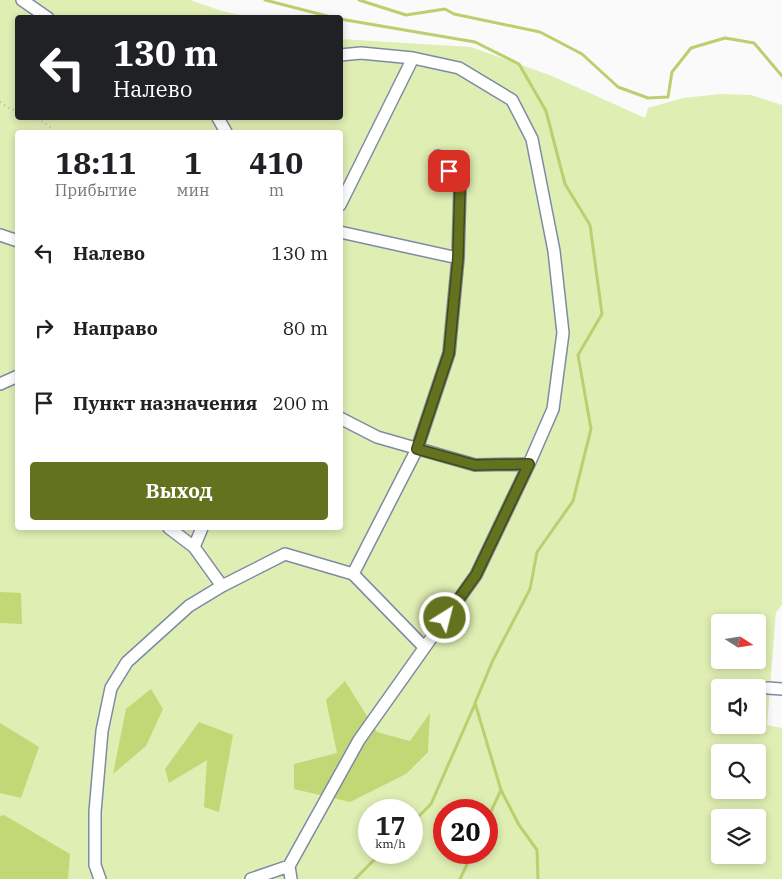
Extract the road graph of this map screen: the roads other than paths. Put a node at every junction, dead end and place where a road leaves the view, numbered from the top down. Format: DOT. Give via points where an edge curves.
graph roads {
  1 [pos="22,0"];
  2 [pos="44,15"];
  3 [pos="343,55"];
  4 [pos="413,58"];
  5 [pos="438,156"];
  6 [pos="343,199"];
  7 [pos="343,233"];
  8 [pos="0,235"];
  9 [pos="15,240"];
  10 [pos="458,258"];
  11 [pos="15,377"];
  12 [pos="0,384"];
  13 [pos="343,420"];
  14 [pos="417,449"];
  15 [pos="529,464"];
  16 [pos="172,530"];
  17 [pos="201,530"];
  18 [pos="194,547"];
  19 [pos="353,574"];
  20 [pos="222,586"];
  21 [pos="424,647"];
  22 [pos="768,688"];
  23 [pos="782,689"];
  24 [pos="289,866"];
  25 [pos="100,879"];
  26 [pos="250,879"];
  27 [pos="291,879"];
  1 -- 2 [label="lane"];
  3 -- 4 [label="lane" via="361,53"];
  4 -- 6 [label="lane"];
  4 -- 15 [label="lane" via="459,68 512,100 532,139 554,251 562,333 553,409"];
  5 -- 10 [label="lane" via="460,186"];
  7 -- 10 [label="lane"];
  8 -- 9 [label="lane"];
  10 -- 14 [label="lane" via="449,353"];
  11 -- 12 [label="lane"];
  13 -- 14 [label="lane" via="377,437"];
  14 -- 15 [label="lane" via="475,465"];
  14 -- 19 [label="lane"];
  15 -- 21 [label="lane" via="476,575"];
  16 -- 18 [label="lane"];
  17 -- 18 [label="lane"];
  18 -- 20 [label="lane"];
  19 -- 20 [label="lane" via="285,554"];
  19 -- 21 [label="lane"];
  20 -- 25 [label="lane" via="188,606 134,655 111,688 102,731 95,812 95,865"];
  21 -- 24 [label="lane" via="359,740"];
  22 -- 23 [label="lane"];
  24 -- 26 [label="lane"];
  24 -- 27 [label="lane"];
}
